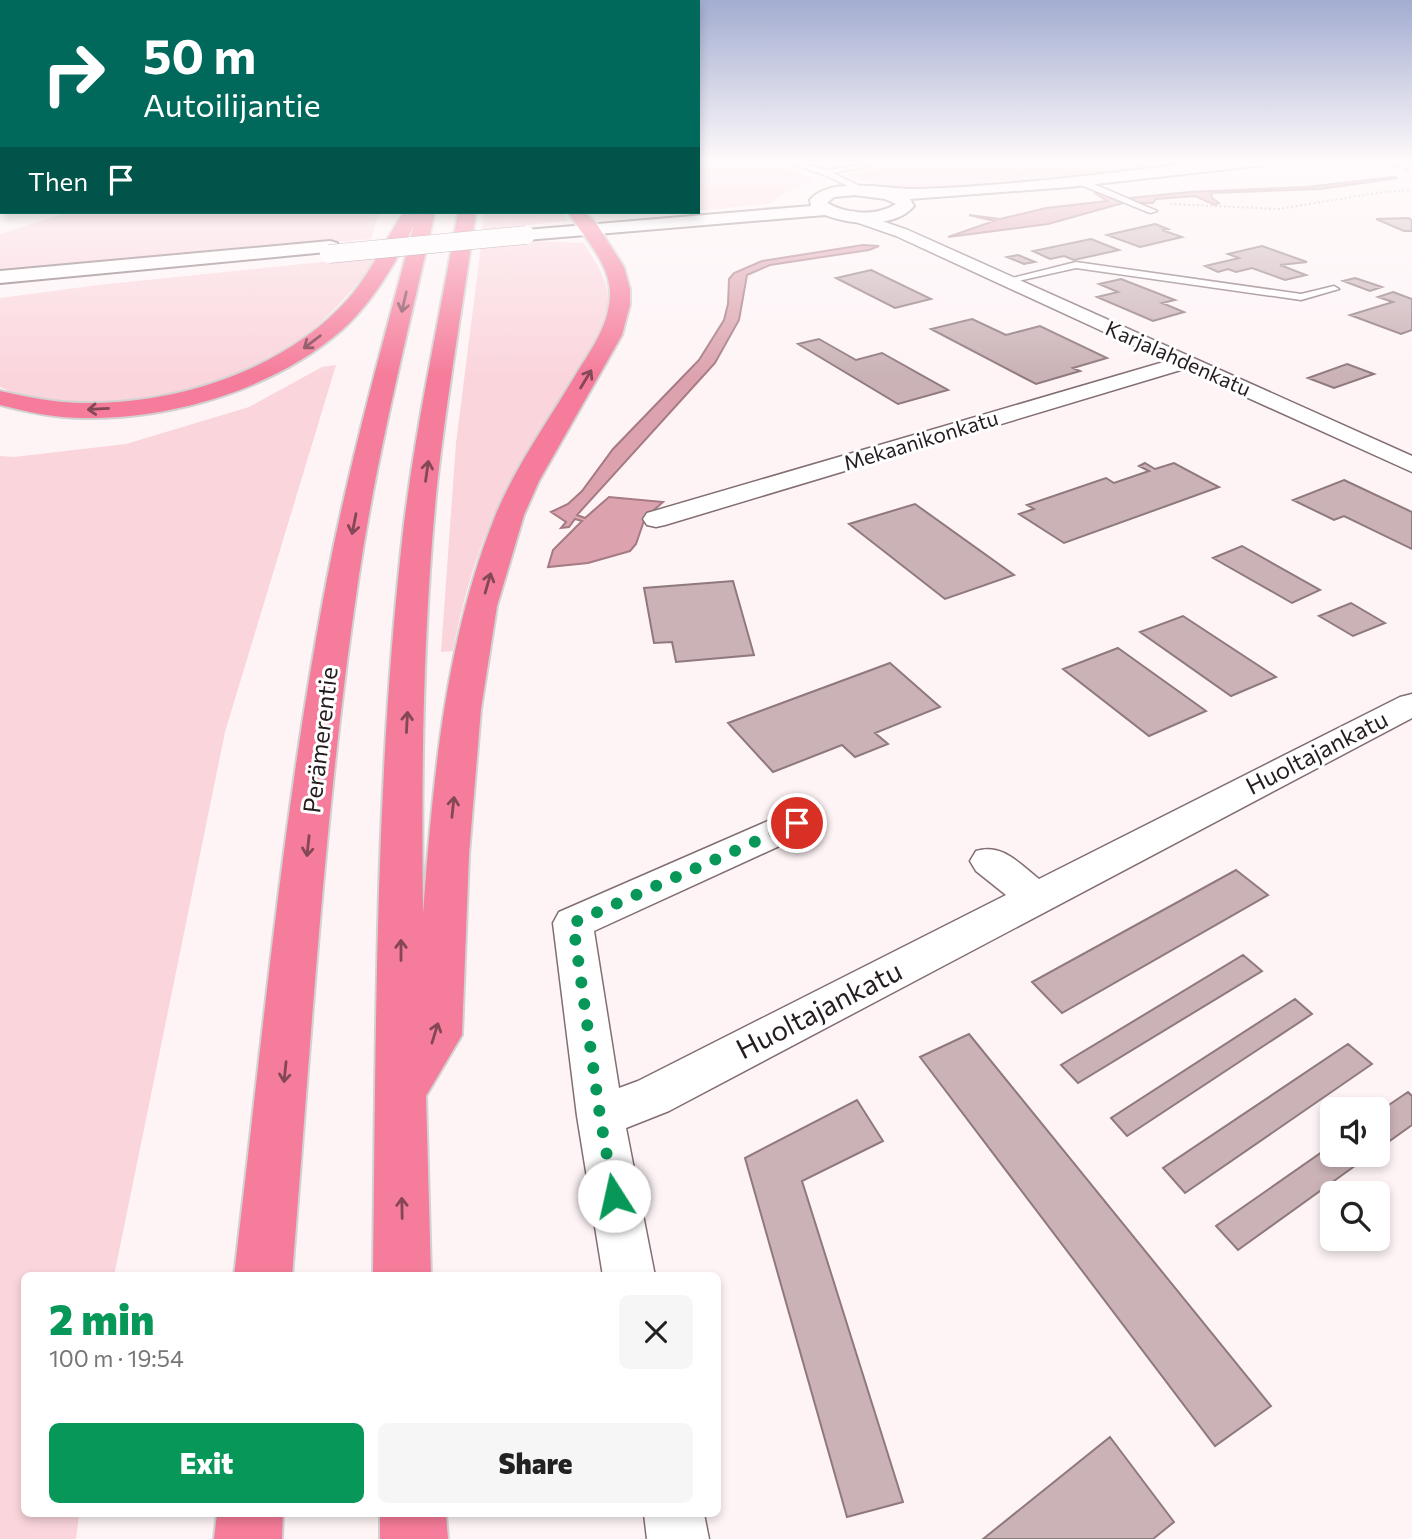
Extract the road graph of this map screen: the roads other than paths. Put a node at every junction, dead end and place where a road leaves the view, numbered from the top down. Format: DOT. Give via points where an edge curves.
graph roads {
  1 [pos="402,232"];
  2 [pos="421,232"];
  3 [pos="464,232"];
  4 [pos="524,232"];
  5 [pos="591,232"];
  6 [pos="899,232"];
  7 [pos="917,232"];
  8 [pos="330,250"];
  9 [pos="944,252"];
  10 [pos="0,277"];
  11 [pos="1005,281"];
  12 [pos="0,285"];
  13 [pos="1334,289"];
  14 [pos="1186,362"];
  15 [pos="0,398"];
  16 [pos="1412,465"];
  17 [pos="656,519"];
  18 [pos="1412,704"];
  19 [pos="797,823"];
  20 [pos="989,861"];
  21 [pos="1036,898"];
  22 [pos="401,1091"];
  23 [pos="600,1116"];
  24 [pos="263,1272"];
  25 [pos="402,1272"];
  26 [pos="628,1272"];
  27 [pos="250,1517"];
  28 [pos="413,1517"];
  29 [pos="674,1517"];
  30 [pos="248,1539"];
  31 [pos="414,1539"];
  32 [pos="678,1539"];
  1 -- 15 [label="highway, one-way" via="389,258 348,311 271,368 215,389 144,405 79,410"];
  2 -- 24 [label="highway, Perämerentie, one-way" via="342,581 317,763"];
  22 -- 3 [label="highway, one-way" via="402,824 419,523"];
  4 -- 8 [label="main road, bridge"];
  22 -- 5 [label="highway, one-way" via="438,1035 448,854 463,709 481,606 525,481 611,335 620,305 614,267"];
  6 -- 9 [label="street, Karjalahdenkatu"];
  7 -- 9 [label="street, Karjalahdenkatu"];
  8 -- 10 [label="main road"];
  8 -- 12 [label="main road"];
  9 -- 11 [label="street, Karjalahdenkatu"];
  11 -- 13 [label="lane" via="1076,265 1301,297"];
  11 -- 14 [label="street, Karjalahdenkatu"];
  14 -- 16 [label="street, Karjalahdenkatu"];
  14 -- 17 [label="street, Mekaanikonkatu"];
  18 -- 21 [label="street, Huoltajankatu"];
  19 -- 23 [label="street" via="573,923"];
  20 -- 21 [label="street"];
  21 -- 23 [label="street, Huoltajankatu" via="653,1096"];
  25 -- 22 [label="highway, one-way"];
  23 -- 26 [label="street"];
  27 -- 30 [label="highway"];
  28 -- 31 [label="highway"];
  29 -- 32 [label="street"];
}
